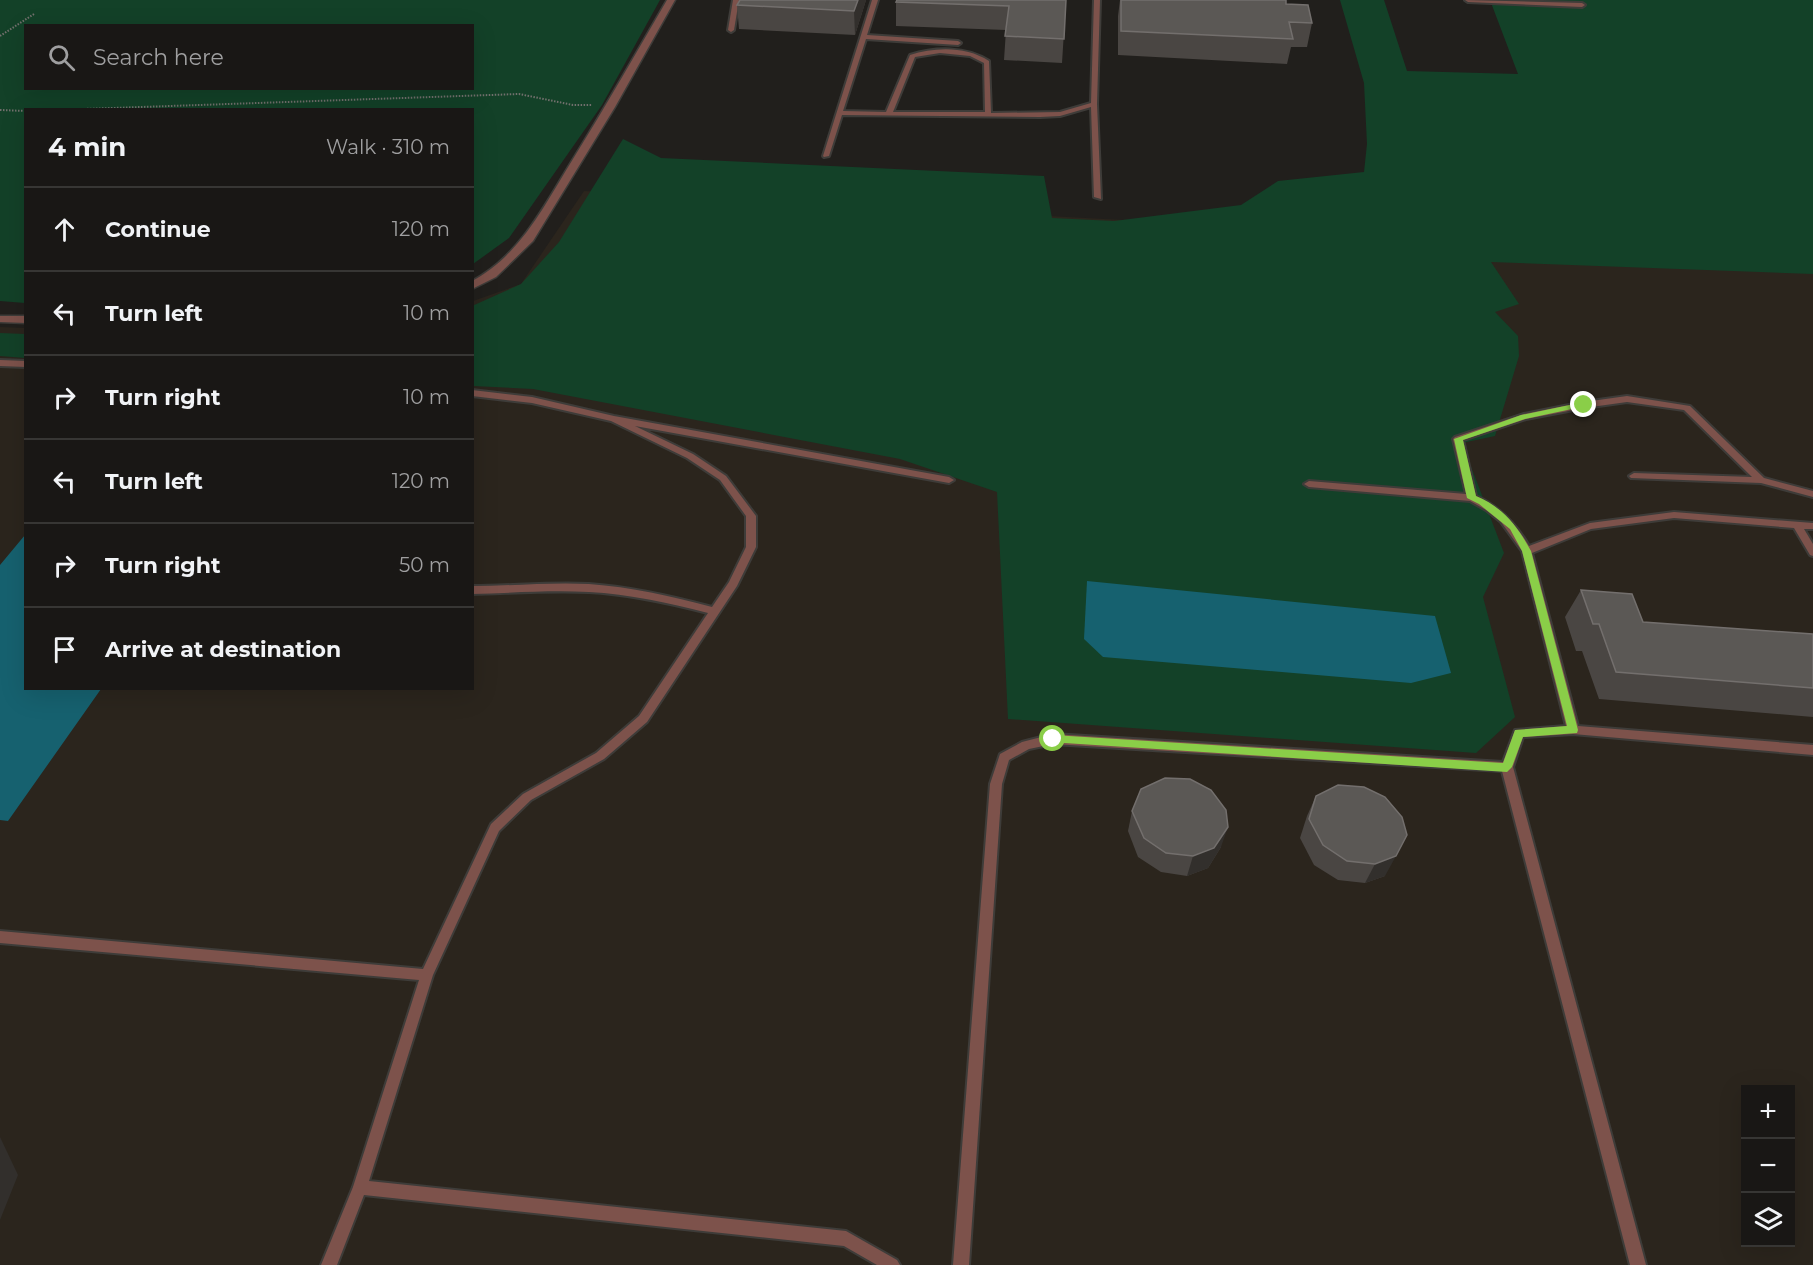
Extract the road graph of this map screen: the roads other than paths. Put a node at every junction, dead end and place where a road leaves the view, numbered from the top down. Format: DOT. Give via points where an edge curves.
graph roads {
  1 [pos="671,0"];
  2 [pos="736,0"];
  3 [pos="875,0"];
  4 [pos="1097,0"];
  5 [pos="1468,0"];
  6 [pos="1582,5"];
  7 [pos="731,30"];
  8 [pos="863,37"];
  9 [pos="958,44"];
  10 [pos="1094,104"];
  11 [pos="839,113"];
  12 [pos="889,113"];
  13 [pos="988,114"];
  14 [pos="826,156"];
  15 [pos="1098,197"];
  16 [pos="474,285"];
  17 [pos="0,318"];
  18 [pos="24,320"];
  19 [pos="0,363"];
  20 [pos="24,364"];
  21 [pos="474,393"];
  22 [pos="614,419"];
  23 [pos="1634,476"];
  24 [pos="949,480"];
  25 [pos="1761,480"];
  26 [pos="1309,484"];
  27 [pos="1813,494"];
  28 [pos="1472,498"];
  29 [pos="1797,525"];
  30 [pos="1813,526"];
  31 [pos="1527,551"];
  32 [pos="1813,553"];
  33 [pos="474,591"];
  34 [pos="714,611"];
  35 [pos="1573,730"];
  36 [pos="1813,750"];
  37 [pos="1507,767"];
  38 [pos="0,937"];
  39 [pos="427,975"];
  40 [pos="360,1187"];
  41 [pos="329,1265"];
  42 [pos="892,1265"];
  43 [pos="961,1265"];
  44 [pos="1638,1265"];
  1 -- 16 [label="street" via="529,239 492,275"];
  2 -- 7 [label="lane"];
  3 -- 8 [label="lane"];
  4 -- 10 [label="lane"];
  5 -- 6 [label="lane"];
  8 -- 9 [label="lane"];
  8 -- 11 [label="lane"];
  10 -- 13 [label="lane" via="1060,114"];
  10 -- 15 [label="lane"];
  11 -- 12 [label="lane"];
  11 -- 14 [label="lane"];
  12 -- 13 [label="lane"];
  12 -- 13 [label="lane" via="912,56 929,52 974,54 987,62"];
  17 -- 18 [label="street"];
  19 -- 20 [label="lane"];
  21 -- 22 [label="lane" via="532,400"];
  22 -- 24 [label="lane"];
  22 -- 34 [label="lane" via="690,456 723,478 751,516 751,547"];
  23 -- 25 [label="lane"];
  25 -- 27 [label="lane"];
  25 -- 28 [label="lane" via="1687,408 1627,399 1524,417 1458,439"];
  26 -- 28 [label="lane"];
  28 -- 31 [label="lane" via="1513,527"];
  29 -- 30 [label="lane"];
  29 -- 31 [label="lane" via="1674,515 1590,526"];
  29 -- 32 [label="lane"];
  31 -- 35 [label="lane"];
  33 -- 34 [label="lane" via="586,588 650,595"];
  34 -- 39 [label="lane" via="643,719 600,756 527,797 495,828"];
  35 -- 36 [label="lane"];
  35 -- 37 [label="lane" via="1519,733"];
  37 -- 43 [label="lane" via="1053,739 1026,745 1004,757 996,784"];
  37 -- 44 [label="lane"];
  38 -- 39 [label="lane"];
  39 -- 40 [label="lane"];
  40 -- 41 [label="lane"];
  40 -- 42 [label="lane" via="846,1239"];
}
